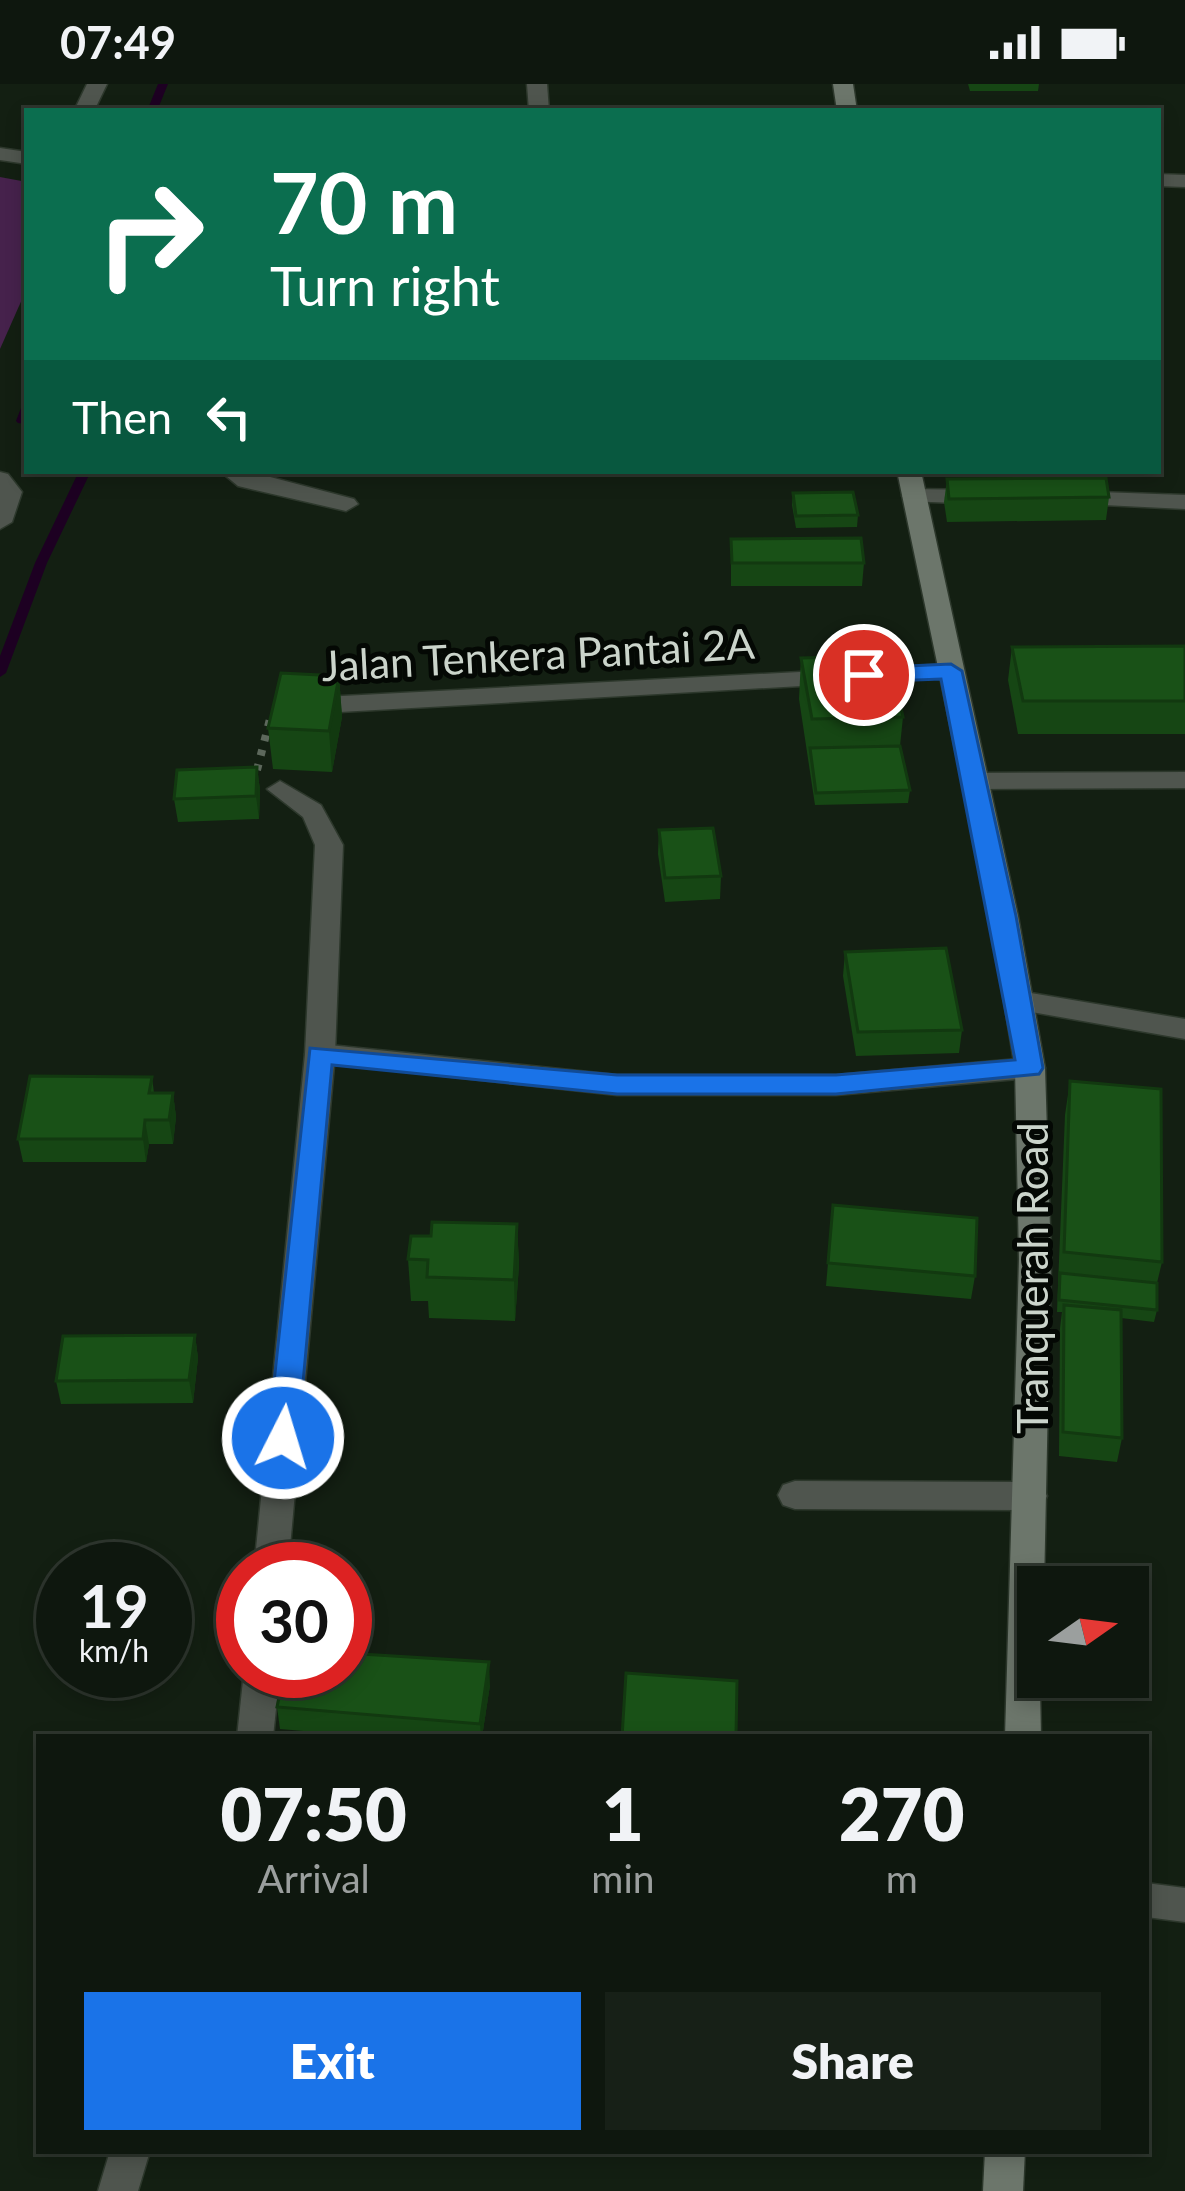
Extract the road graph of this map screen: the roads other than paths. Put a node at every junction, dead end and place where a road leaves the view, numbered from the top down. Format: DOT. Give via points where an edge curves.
graph roads {
  1 [pos="236,474"];
  2 [pos="0,479"];
  3 [pos="912,484"];
  4 [pos="1001,497"];
  5 [pos="1044,498"];
  6 [pos="1185,502"];
  7 [pos="346,504"];
  8 [pos="0,521"];
  9 [pos="951,671"];
  10 [pos="273,708"];
  11 [pos="1185,780"];
  12 [pos="975,782"];
  13 [pos="280,789"];
  14 [pos="1019,1000"];
  15 [pos="1185,1029"];
  16 [pos="1030,1068"];
  17 [pos="318,1069"];
  18 [pos="794,1496"];
  19 [pos="1030,1496"];
  20 [pos="274,1542"];
  21 [pos="259,1698"];
  22 [pos="255,1734"];
  23 [pos="1023,1734"];
  24 [pos="1149,1900"];
  25 [pos="1185,1905"];
  26 [pos="129,2154"];
  27 [pos="1005,2154"];
  28 [pos="118,2191"];
  29 [pos="1004,2191"];
  1 -- 7 [label="street"];
  2 -- 8 [label="street" via="10,493"];
  3 -- 4 [label="street"];
  3 -- 9 [label="main road, Tranquerah Road"];
  5 -- 6 [label="street"];
  9 -- 10 [label="street, Jalan Tenkera Pantai 2A"];
  9 -- 12 [label="main road, Tranquerah Road"];
  11 -- 12 [label="street"];
  12 -- 14 [label="main road, Tranquerah Road"];
  13 -- 17 [label="street" via="323,821 328,845"];
  14 -- 15 [label="street"];
  14 -- 16 [label="main road, Tranquerah Road"];
  16 -- 17 [label="street" via="836,1085 617,1085"];
  16 -- 19 [label="main road, Tranquerah Road"];
  17 -- 20 [label="street"];
  18 -- 19 [label="street"];
  19 -- 23 [label="main road, Tranquerah Road"];
  21 -- 22 [label="street"];
  24 -- 25 [label="street"];
  26 -- 28 [label="street"];
  27 -- 29 [label="main road"];
}
